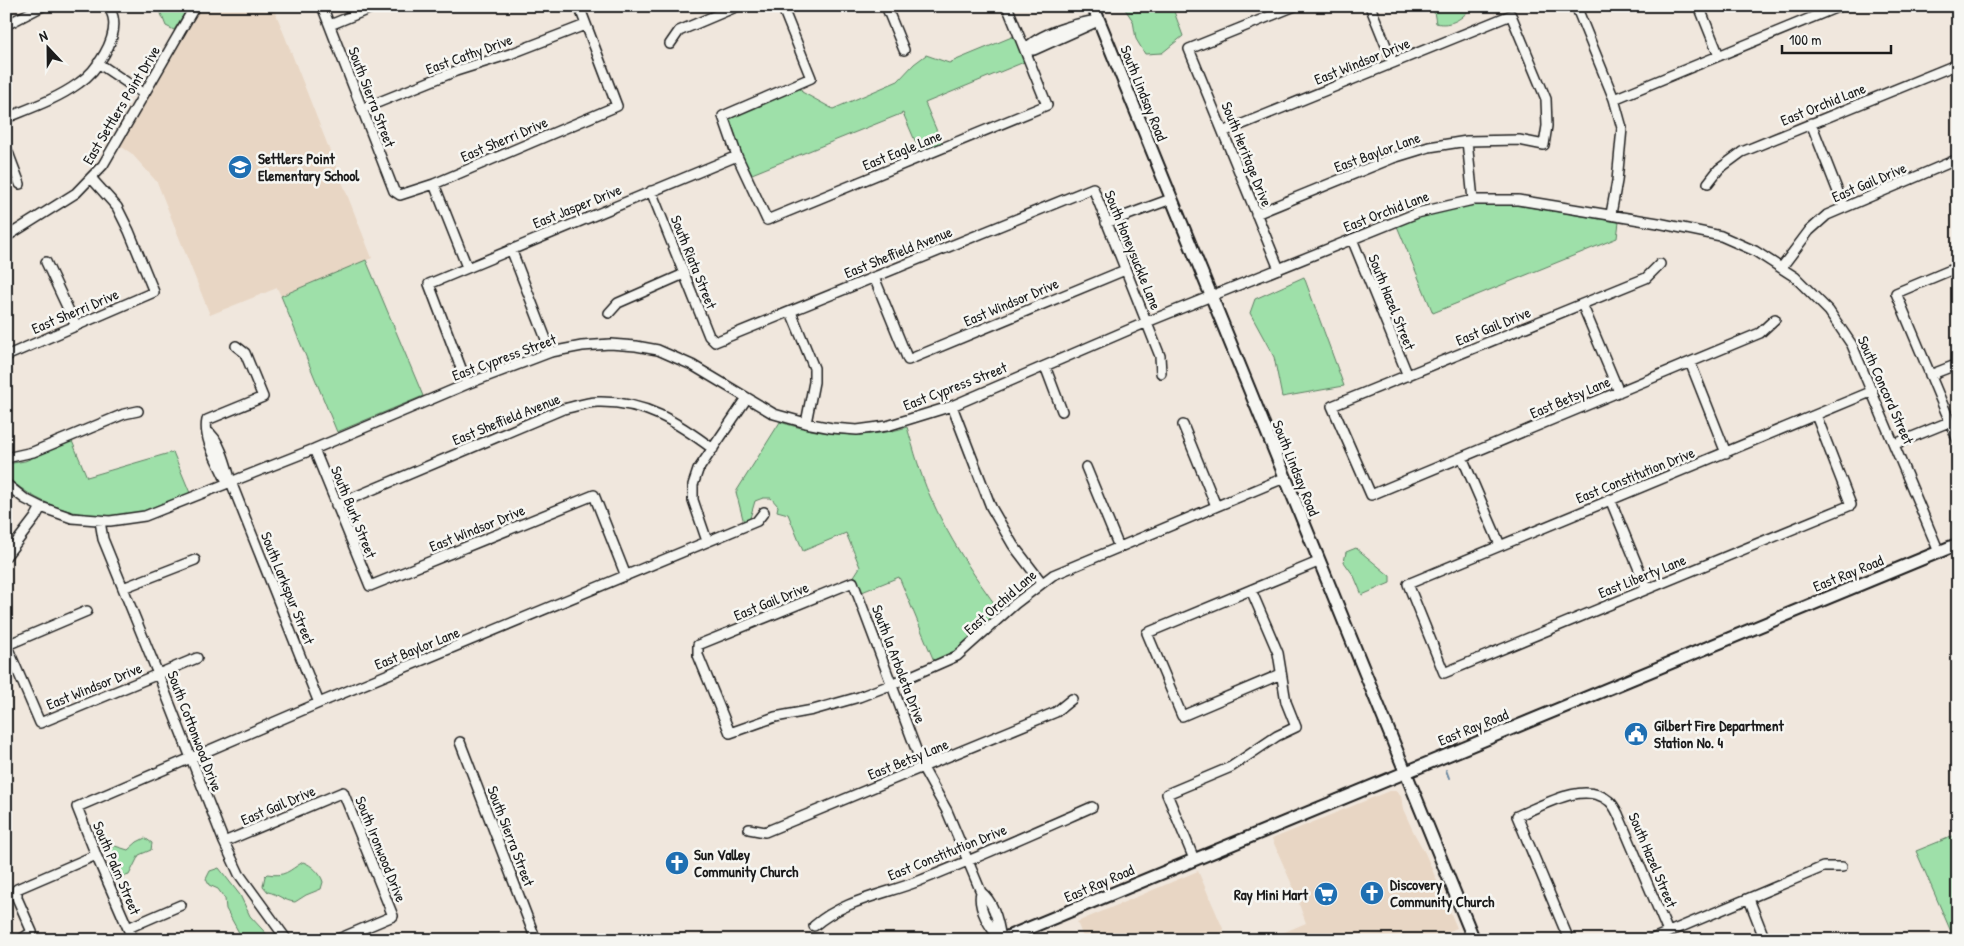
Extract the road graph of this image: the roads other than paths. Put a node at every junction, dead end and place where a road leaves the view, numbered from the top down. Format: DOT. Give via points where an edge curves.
graph roads {
  1 [pos="43,6"];
  2 [pos="109,6"];
  3 [pos="195,6"];
  4 [pos="322,6"];
  5 [pos="376,6"];
  6 [pos="579,6"];
  7 [pos="738,6"];
  8 [pos="782,6"];
  9 [pos="886,6"];
  10 [pos="1007,6"];
  11 [pos="1093,6"];
  12 [pos="1295,6"];
  13 [pos="1370,6"];
  14 [pos="1576,6"];
  15 [pos="1698,6"];
  16 [pos="1840,6"];
  17 [pos="1276,10"];
  18 [pos="1098,20"];
  19 [pos="330,25"];
  20 [pos="585,25"];
  21 [pos="6,26"];
  22 [pos="670,44"];
  23 [pos="904,50"];
  24 [pos="1025,50"];
  25 [pos="1719,56"];
  26 [pos="98,63"];
  27 [pos="1393,63"];
  28 [pos="1958,64"];
  29 [pos="144,94"];
  30 [pos="1614,99"];
  31 [pos="362,109"];
  32 [pos="6,118"];
  33 [pos="1810,123"];
  34 [pos="1223,132"];
  35 [pos="1467,141"];
  36 [pos="1544,144"];
  37 [pos="6,148"];
  38 [pos="737,156"];
  39 [pos="1958,159"];
  40 [pos="92,179"];
  41 [pos="1708,183"];
  42 [pos="20,184"];
  43 [pos="434,184"];
  44 [pos="1093,188"];
  45 [pos="651,191"];
  46 [pos="400,195"];
  47 [pos="1171,199"];
  48 [pos="1473,200"];
  49 [pos="1844,207"];
  50 [pos="1256,214"];
  51 [pos="1610,214"];
  52 [pos="1106,223"];
  53 [pos="6,237"];
  54 [pos="1352,239"];
  55 [pos="511,249"];
  56 [pos="46,262"];
  57 [pos="1660,264"];
  58 [pos="467,267"];
  59 [pos="1782,267"];
  60 [pos="1958,267"];
  61 [pos="1279,269"];
  62 [pos="1125,270"];
  63 [pos="684,274"];
  64 [pos="874,277"];
  65 [pos="1211,296"];
  66 [pos="1582,304"];
  67 [pos="791,312"];
  68 [pos="609,314"];
  69 [pos="1775,318"];
  70 [pos="1147,322"];
  71 [pos="76,326"];
  72 [pos="714,342"];
  73 [pos="236,346"];
  74 [pos="551,352"];
  75 [pos="6,356"];
  76 [pos="1690,362"];
  77 [pos="1958,364"];
  78 [pos="1045,366"];
  79 [pos="1161,373"];
  80 [pos="1930,375"];
  81 [pos="1408,376"];
  82 [pos="467,384"];
  83 [pos="1873,391"];
  84 [pos="1619,392"];
  85 [pos="747,398"];
  86 [pos="952,406"];
  87 [pos="138,411"];
  88 [pos="1062,411"];
  89 [pos="1816,415"];
  90 [pos="1949,422"];
  91 [pos="806,423"];
  92 [pos="1183,425"];
  93 [pos="1958,442"];
  94 [pos="1895,444"];
  95 [pos="314,449"];
  96 [pos="713,449"];
  97 [pos="1726,453"];
  98 [pos="1462,457"];
  99 [pos="6,458"];
  100 [pos="1086,467"];
  101 [pos="1284,478"];
  102 [pos="230,482"];
  103 [pos="6,484"];
  104 [pos="1371,495"];
  105 [pos="1610,499"];
  106 [pos="336,504"];
  107 [pos="1216,506"];
  108 [pos="41,507"];
  109 [pos="764,512"];
  110 [pos="100,521"];
  111 [pos="707,541"];
  112 [pos="1958,544"];
  113 [pos="1500,545"];
  114 [pos="1119,547"];
  115 [pos="1939,552"];
  116 [pos="6,556"];
  117 [pos="195,560"];
  118 [pos="1318,562"];
  119 [pos="626,576"];
  120 [pos="854,582"];
  121 [pos="1042,583"];
  122 [pos="370,586"];
  123 [pos="123,588"];
  124 [pos="1647,589"];
  125 [pos="1251,590"];
  126 [pos="87,611"];
  127 [pos="6,644"];
  128 [pos="197,658"];
  129 [pos="1444,673"];
  130 [pos="158,674"];
  131 [pos="1282,674"];
  132 [pos="893,684"];
  133 [pos="1072,699"];
  134 [pos="319,703"];
  135 [pos="730,733"];
  136 [pos="460,742"];
  137 [pos="190,758"];
  138 [pos="923,768"];
  139 [pos="1405,772"];
  140 [pos="343,792"];
  141 [pos="77,807"];
  142 [pos="1092,807"];
  143 [pos="750,829"];
  144 [pos="224,842"];
  145 [pos="96,855"];
  146 [pos="1194,859"];
  147 [pos="968,860"];
  148 [pos="1842,868"];
  149 [pos="1749,900"];
  150 [pos="181,906"];
  151 [pos="814,926"];
  152 [pos="128,928"];
  153 [pos="1668,932"];
  154 [pos="20,940"];
  155 [pos="133,940"];
  156 [pos="288,940"];
  157 [pos="336,940"];
  158 [pos="536,940"];
  159 [pos="1000,940"];
  160 [pos="1474,940"];
  161 [pos="1569,940"];
  162 [pos="1650,940"];
  163 [pos="1765,940"];
  1 -- 21 [label="street"];
  2 -- 26 [label="street" via="113,18 112,34"];
  3 -- 29 [label="street, East Settlers Point Drive"];
  4 -- 19 [label="street, South Sierra Street"];
  5 -- 19 [label="street"];
  6 -- 20 [label="street"];
  7 -- 22 [label="street" via="679,31"];
  8 -- 38 [label="street" via="812,78 723,116"];
  9 -- 23 [label="street"];
  10 -- 24 [label="street"];
  11 -- 18 [label="main road, South Lindsay Road"];
  12 -- 17 [label="street"];
  13 -- 27 [label="street"];
  14 -- 30 [label="street"];
  15 -- 25 [label="street"];
  16 -- 25 [label="street"];
  17 -- 34 [label="street, South Heritage Drive" via="1189,49"];
  18 -- 24 [label="street" via="1079,22 1031,42"];
  18 -- 47 [label="main road, South Lindsay Road"];
  19 -- 31 [label="street, South Sierra Street"];
  20 -- 31 [label="street, East Cathy Drive"];
  20 -- 43 [label="street, East Sherri Drive" via="617,106"];
  24 -- 38 [label="street, East Eagle Lane" via="1047,105 767,220"];
  25 -- 30 [label="street"];
  26 -- 29 [label="street"];
  26 -- 32 [label="street" via="80,83"];
  27 -- 34 [label="street, East Windsor Drive"];
  27 -- 36 [label="street, East Windsor Drive" via="1511,15 1546,99"];
  28 -- 33 [label="street, East Orchid Lane"];
  29 -- 40 [label="street, East Settlers Point Drive"];
  30 -- 51 [label="street" via="1622,138"];
  31 -- 46 [label="street, South Sierra Street" via="394,191"];
  33 -- 41 [label="street, East Orchid Lane" via="1742,152 1719,169"];
  33 -- 49 [label="street"];
  34 -- 50 [label="street, South Heritage Drive"];
  35 -- 36 [label="street, East Baylor Lane" via="1519,140"];
  35 -- 48 [label="street"];
  35 -- 50 [label="street, East Baylor Lane" via="1429,147 1394,158"];
  37 -- 42 [label="street"];
  38 -- 45 [label="street, East Jasper Drive"];
  39 -- 49 [label="street, East Gail Drive"];
  40 -- 53 [label="street, East Settlers Point Drive" via="60,204"];
  40 -- 71 [label="street, East Sherri Drive" via="117,207 154,292"];
  43 -- 46 [label="street, East Sherri Drive"];
  43 -- 58 [label="street"];
  44 -- 52 [label="street, South Honeysuckle Lane"];
  44 -- 64 [label="street, East Sheffield Avenue"];
  45 -- 55 [label="street, East Jasper Drive"];
  45 -- 63 [label="street, South Riata Street"];
  47 -- 52 [label="street"];
  47 -- 65 [label="main road, South Lindsay Road"];
  48 -- 51 [label="street, East Orchid Lane" via="1518,200"];
  48 -- 54 [label="street, East Orchid Lane" via="1417,212"];
  49 -- 59 [label="street, East Gail Drive" via="1827,215 1808,231"];
  50 -- 61 [label="street, South Heritage Drive"];
  51 -- 59 [label="street, South Concord Street" via="1721,236"];
  52 -- 62 [label="street, South Honeysuckle Lane"];
  54 -- 61 [label="street, East Orchid Lane"];
  54 -- 81 [label="street, South Hazel Street"];
  55 -- 58 [label="street, East Jasper Drive"];
  55 -- 74 [label="street"];
  56 -- 71 [label="street"];
  57 -- 66 [label="street, East Gail Drive" via="1646,278"];
  58 -- 82 [label="street, East Jasper Drive" via="429,284"];
  59 -- 83 [label="street, South Concord Street" via="1830,311 1852,345"];
  60 -- 80 [label="street" via="1896,293"];
  61 -- 65 [label="street, East Orchid Lane"];
  62 -- 64 [label="street, East Windsor Drive" via="908,360"];
  62 -- 70 [label="street, South Honeysuckle Lane"];
  63 -- 68 [label="street" via="618,303"];
  63 -- 72 [label="street, South Riata Street"];
  64 -- 67 [label="street, East Sheffield Avenue"];
  65 -- 70 [label="street, East Cypress Street"];
  65 -- 101 [label="main road, South Lindsay Road"];
  66 -- 81 [label="street, East Gail Drive"];
  66 -- 84 [label="street"];
  67 -- 72 [label="street, East Sheffield Avenue"];
  67 -- 91 [label="street" via="814,368"];
  69 -- 76 [label="street, East Betsy Lane" via="1760,333"];
  70 -- 78 [label="street, East Cypress Street"];
  70 -- 79 [label="street, South Honeysuckle Lane" via="1160,356"];
  71 -- 75 [label="street, East Sherri Drive"];
  73 -- 102 [label="street, South Larkspur Street" via="245,353 263,398 207,420 206,427 226,464"];
  74 -- 82 [label="street, East Cypress Street"];
  74 -- 85 [label="street, East Cypress Street" via="610,344 658,350"];
  76 -- 84 [label="street, East Betsy Lane"];
  76 -- 97 [label="street"];
  77 -- 80 [label="street"];
  78 -- 86 [label="street, East Cypress Street"];
  78 -- 88 [label="street"];
  80 -- 90 [label="street"];
  81 -- 104 [label="street, East Gail Drive" via="1332,406"];
  82 -- 95 [label="street, East Cypress Street"];
  83 -- 89 [label="street, East Constitution Drive"];
  83 -- 94 [label="street, South Concord Street"];
  84 -- 98 [label="street, East Betsy Lane"];
  85 -- 91 [label="street, East Cypress Street" via="774,414"];
  85 -- 96 [label="street"];
  86 -- 91 [label="street, East Cypress Street" via="887,426 857,430"];
  86 -- 121 [label="street" via="991,508 1013,545"];
  87 -- 99 [label="street" via="25,455"];
  89 -- 97 [label="street, East Constitution Drive"];
  89 -- 124 [label="street, East Liberty Lane" via="1851,505"];
  90 -- 93 [label="street"];
  90 -- 94 [label="street"];
  92 -- 107 [label="street"];
  94 -- 115 [label="street, South Concord Street"];
  95 -- 102 [label="street, East Cypress Street"];
  95 -- 106 [label="street, South Burk Street"];
  96 -- 106 [label="street, East Sheffield Avenue" via="680,424 658,413 597,402 563,409"];
  96 -- 111 [label="street" via="692,485 693,500"];
  97 -- 105 [label="street, East Constitution Drive"];
  98 -- 104 [label="street, East Betsy Lane"];
  98 -- 113 [label="street"];
  100 -- 114 [label="street"];
  101 -- 107 [label="street, East Orchid Lane"];
  101 -- 118 [label="main road, South Lindsay Road"];
  102 -- 110 [label="street, East Cypress Street" via="145,516"];
  102 -- 134 [label="street, South Larkspur Street"];
  103 -- 108 [label="street, East Cypress Street"];
  105 -- 113 [label="street, East Constitution Drive"];
  105 -- 124 [label="street"];
  106 -- 122 [label="street, South Burk Street"];
  107 -- 114 [label="street, East Orchid Lane"];
  108 -- 110 [label="street, East Cypress Street" via="72,518"];
  108 -- 116 [label="street"];
  109 -- 111 [label="street, East Baylor Lane" via="758,521"];
  110 -- 123 [label="street, South Cottonwood Drive" via="102,539"];
  111 -- 119 [label="street, East Baylor Lane"];
  112 -- 115 [label="main road, East Ray Road"];
  113 -- 129 [label="street, East Constitution Drive" via="1408,584"];
  114 -- 121 [label="street, East Orchid Lane" via="1053,575"];
  115 -- 139 [label="main road, East Ray Road"];
  117 -- 123 [label="street"];
  118 -- 125 [label="street"];
  118 -- 139 [label="main road, South Lindsay Road"];
  119 -- 122 [label="street, East Windsor Drive" via="594,496"];
  119 -- 134 [label="street, East Baylor Lane"];
  120 -- 132 [label="street, South la Arboleta Drive"];
  120 -- 135 [label="street, East Gail Drive" via="698,645 698,655"];
  121 -- 132 [label="street, East Orchid Lane" via="957,656"];
  123 -- 130 [label="street, South Cottonwood Drive"];
  124 -- 129 [label="street, East Liberty Lane"];
  125 -- 131 [label="street" via="1278,653"];
  125 -- 131 [label="street" via="1147,633 1182,716"];
  126 -- 127 [label="street"];
  127 -- 130 [label="street, East Windsor Drive" via="40,723"];
  128 -- 130 [label="street, East Windsor Drive"];
  130 -- 137 [label="street, South Cottonwood Drive"];
  131 -- 146 [label="street" via="1286,702 1296,727 1231,767 1167,794"];
  132 -- 135 [label="street, East Orchid Lane"];
  132 -- 138 [label="street, South la Arboleta Drive"];
  133 -- 138 [label="street, East Betsy Lane" via="1056,712"];
  134 -- 137 [label="street, East Baylor Lane"];
  136 -- 158 [label="street, South Sierra Street"];
  137 -- 141 [label="street, East Baylor Lane"];
  137 -- 144 [label="street, South Cottonwood Drive"];
  138 -- 143 [label="street, East Betsy Lane" via="765,832"];
  138 -- 147 [label="street, South la Arboleta Drive" via="947,811"];
  139 -- 146 [label="main road, East Ray Road"];
  139 -- 160 [label="main road, South Lindsay Road"];
  140 -- 144 [label="street, East Gail Drive"];
  140 -- 157 [label="street, South Ironwood Drive" via="393,916"];
  141 -- 145 [label="street, South Palm Street"];
  142 -- 147 [label="street, East Constitution Drive"];
  144 -- 156 [label="street, South Cottonwood Drive" via="239,874"];
  145 -- 152 [label="street, South Palm Street"];
  145 -- 154 [label="street" via="17,889 17,898 32,932"];
  146 -- 159 [label="main road, East Ray Road"];
  147 -- 151 [label="street, East Constitution Drive" via="917,882 862,899 827,914"];
  147 -- 159 [label="street, South la Arboleta Drive" via="981,892 979,899 990,926"];
  148 -- 149 [label="street" via="1823,868"];
  149 -- 153 [label="street"];
  149 -- 163 [label="street"];
  150 -- 152 [label="street"];
  152 -- 155 [label="street, South Palm Street"];
  153 -- 161 [label="street, South Hazel Street" via="1623,824 1609,801 1585,792 1574,793 1517,816"];
  153 -- 162 [label="street"];
}
